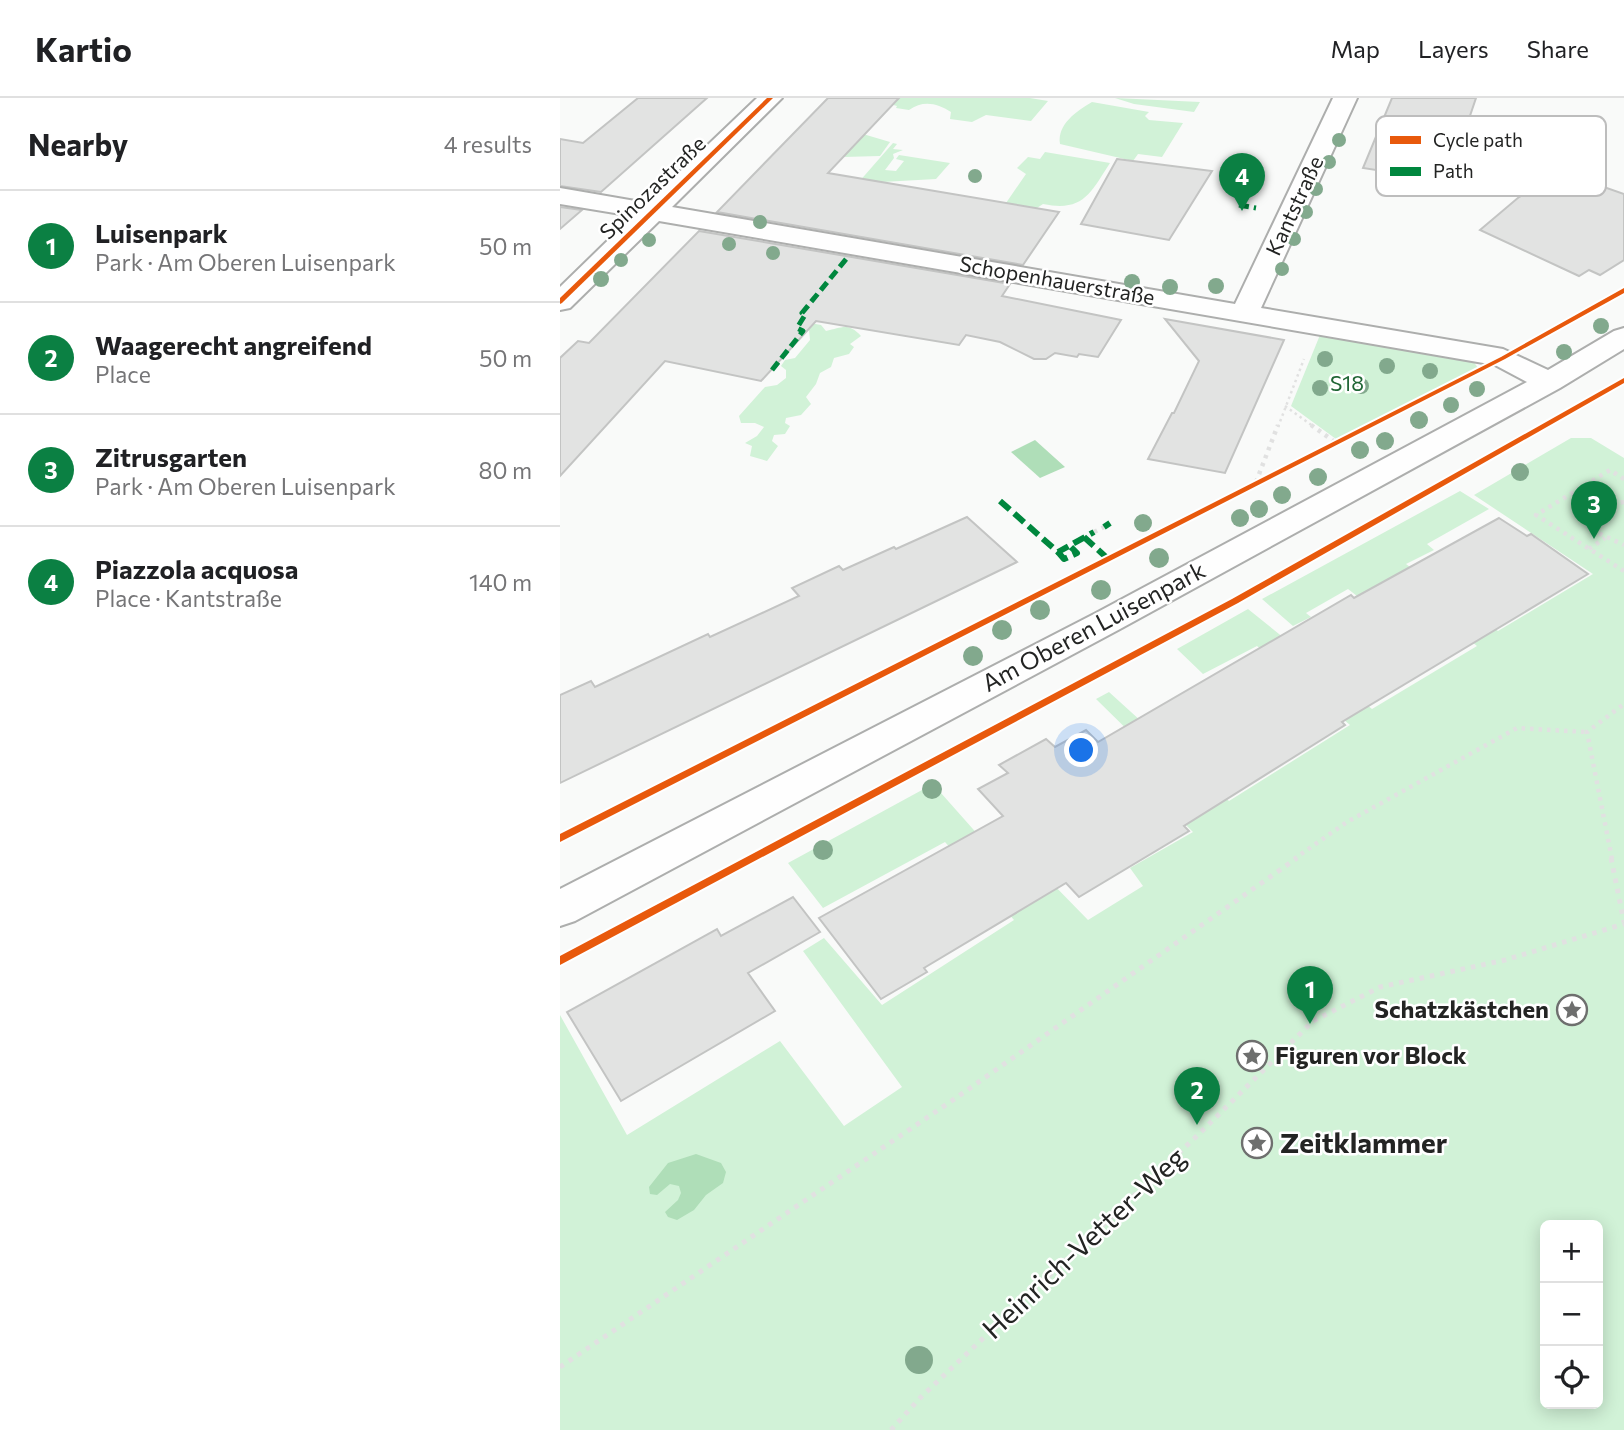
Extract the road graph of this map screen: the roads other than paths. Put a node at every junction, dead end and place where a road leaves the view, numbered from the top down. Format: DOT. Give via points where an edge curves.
graph roads {
  1 [pos="770,98"];
  2 [pos="1345,98"];
  3 [pos="560,196"];
  4 [pos="653,212"];
  5 [pos="560,302"];
  6 [pos="1245,313"];
  7 [pos="1624,337"];
  8 [pos="1549,382"];
  9 [pos="560,909"];
  1 -- 4 [label="street, Spinozastraße"];
  2 -- 6 [label="street, Kantstraße"];
  3 -- 4 [label="street, Schopenhauerstraße"];
  4 -- 5 [label="street, Spinozastraße"];
  4 -- 6 [label="street, Schopenhauerstraße"];
  6 -- 8 [label="street, Schopenhauerstraße" via="1503,358"];
  7 -- 8 [label="street, Am Oberen Luisenpark"];
  8 -- 9 [label="street, Am Oberen Luisenpark" via="1096,628"];
}
